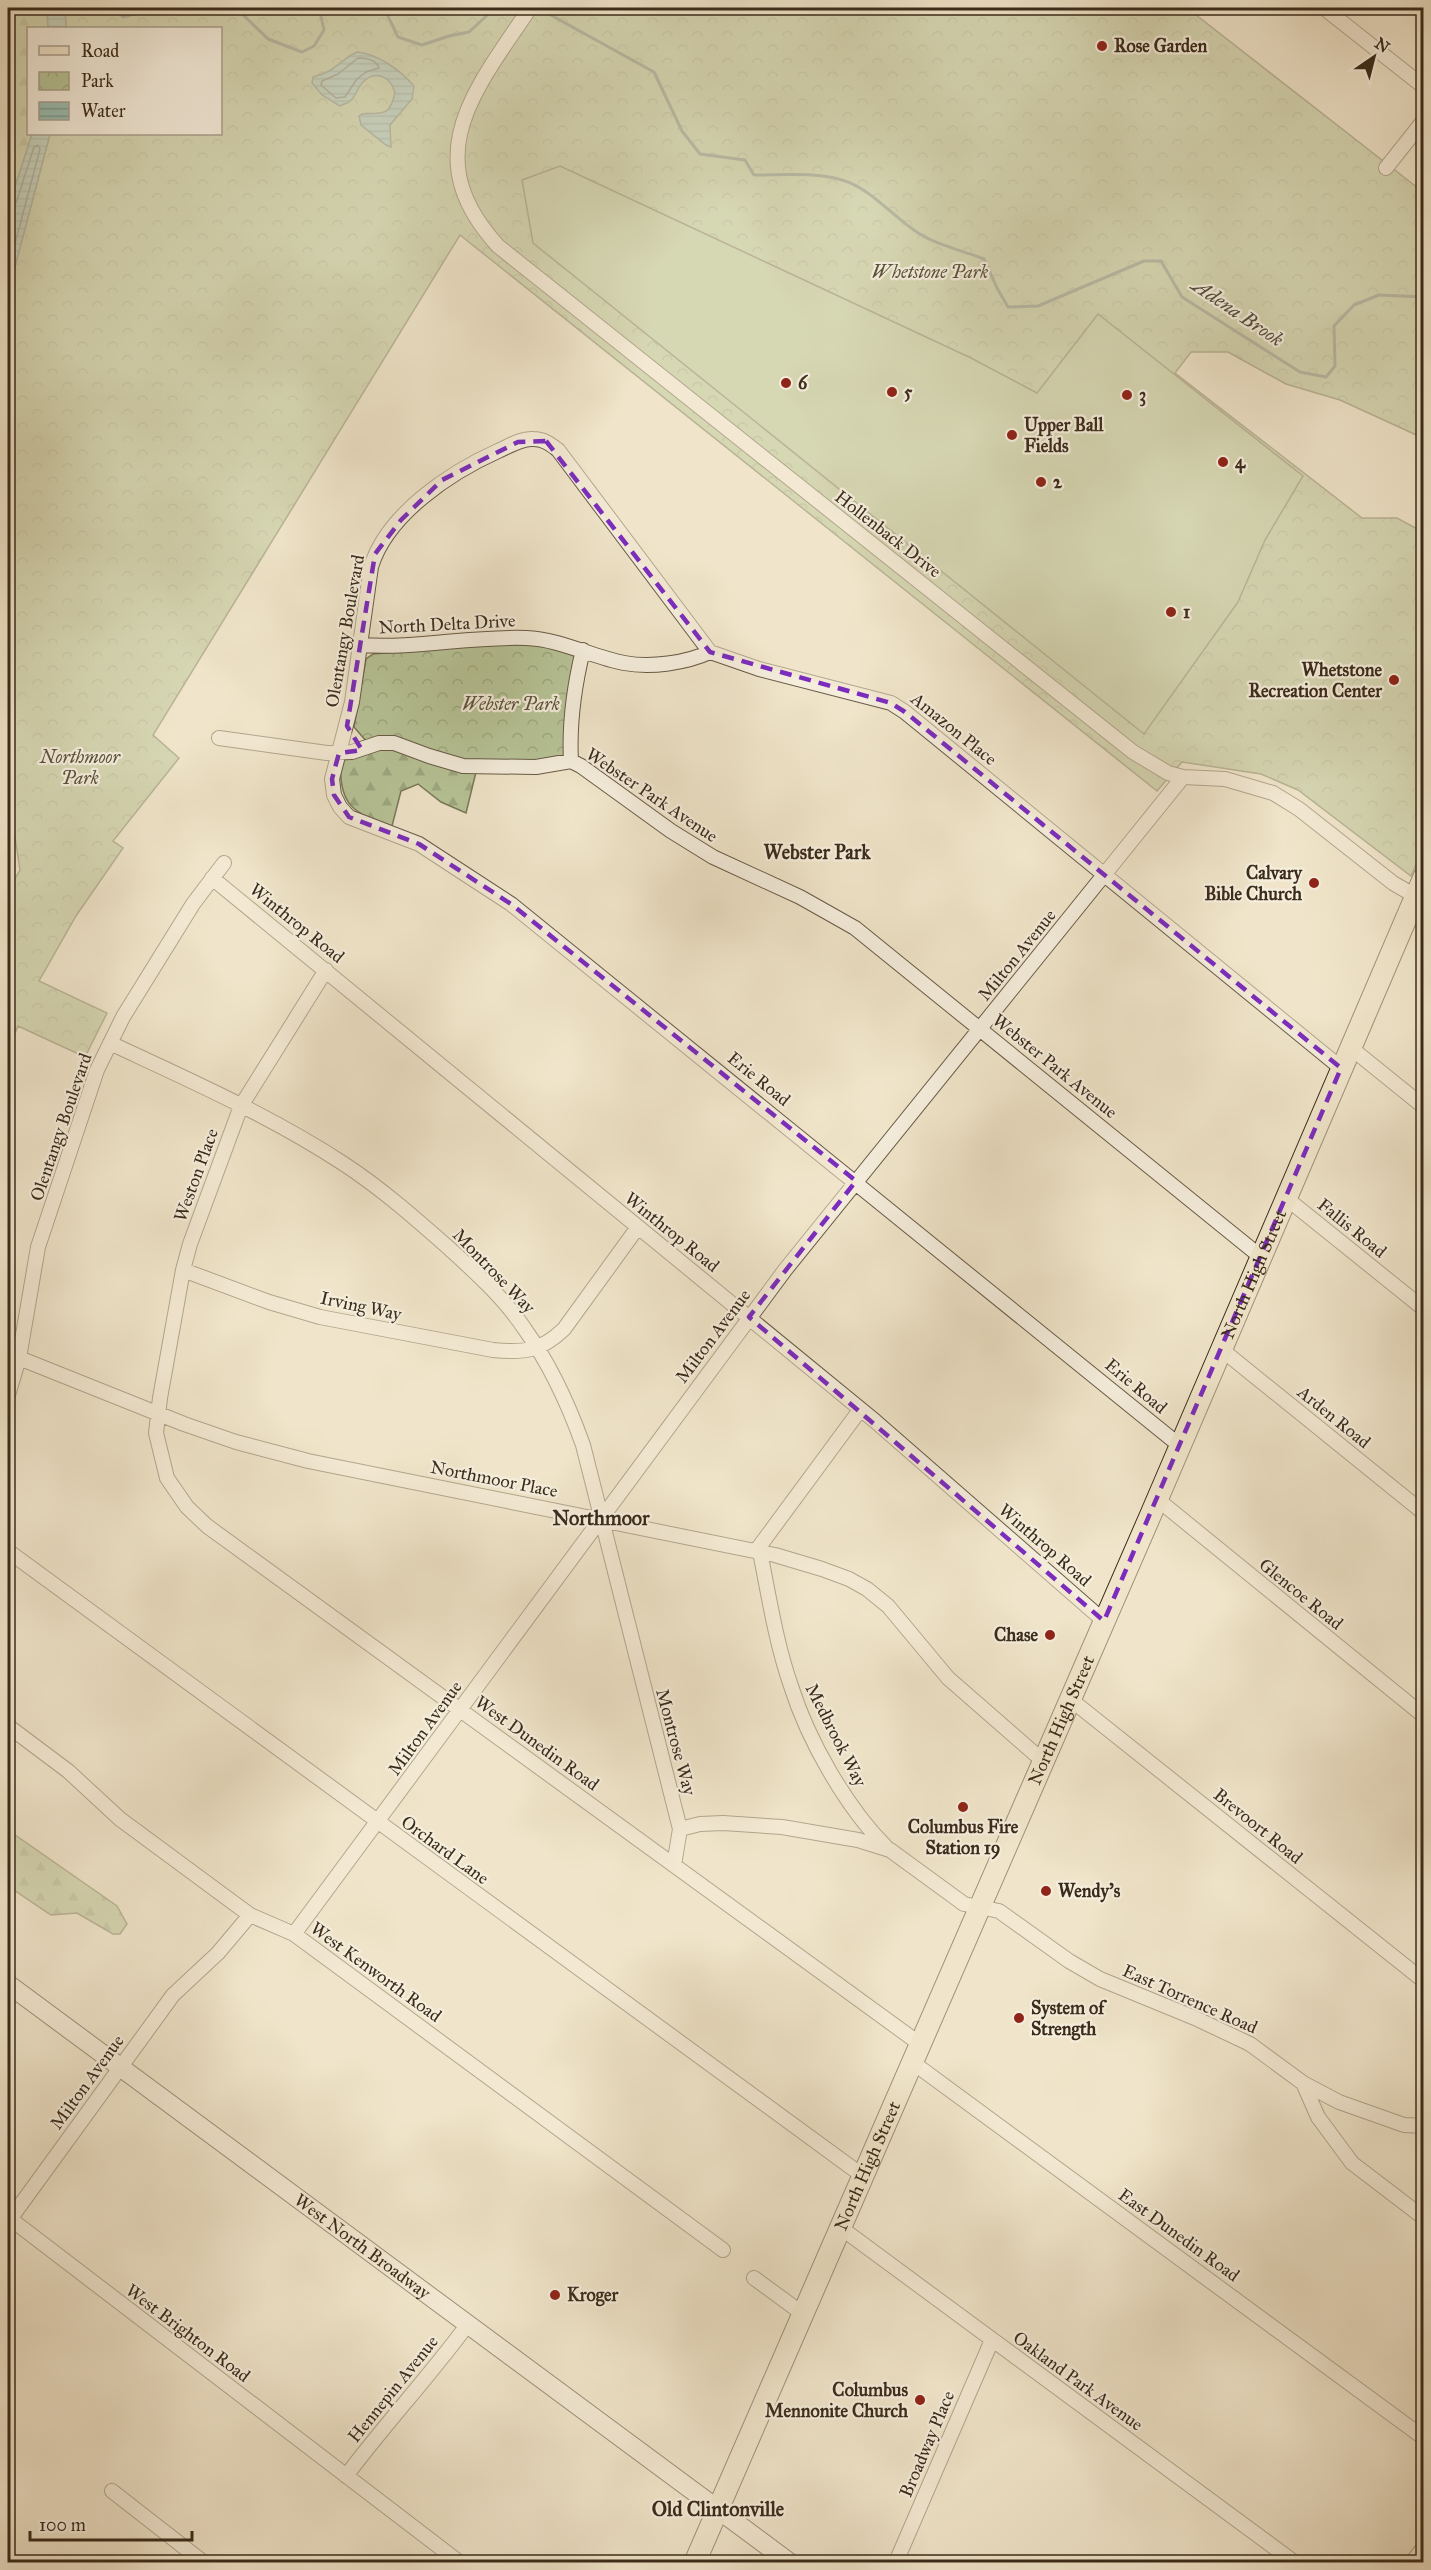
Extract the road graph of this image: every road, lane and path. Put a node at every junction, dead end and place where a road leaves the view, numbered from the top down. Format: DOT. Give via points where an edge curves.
graph roads {
  1 [pos="530,8"];
  2 [pos="1324,8"];
  3 [pos="1424,87"];
  4 [pos="1424,120"];
  5 [pos="1386,168"];
  6 [pos="361,645"];
  7 [pos="583,650"];
  8 [pos="710,652"];
  9 [pos="347,726"];
  10 [pos="219,738"];
  11 [pos="364,747"];
  12 [pos="339,753"];
  13 [pos="571,762"];
  14 [pos="1183,777"];
  15 [pos="224,863"];
  16 [pos="1106,875"];
  17 [pos="212,878"];
  18 [pos="1421,891"];
  19 [pos="326,970"];
  20 [pos="980,1028"];
  21 [pos="110,1043"];
  22 [pos="1350,1048"];
  23 [pos="1341,1068"];
  24 [pos="241,1106"];
  25 [pos="1424,1107"];
  26 [pos="856,1181"];
  27 [pos="1286,1198"];
  28 [pos="638,1227"];
  29 [pos="1261,1257"];
  30 [pos="183,1270"];
  31 [pos="1424,1309"];
  32 [pos="749,1317"];
  33 [pos="538,1348"];
  34 [pos="1221,1349"];
  35 [pos="20,1358"];
  36 [pos="8,1395"];
  37 [pos="860,1410"];
  38 [pos="158,1414"];
  39 [pos="1179,1445"];
  40 [pos="1157,1500"];
  41 [pos="1424,1513"];
  42 [pos="601,1518"];
  43 [pos="8,1551"];
  44 [pos="758,1552"];
  45 [pos="1104,1621"];
  46 [pos="1070,1699"];
  47 [pos="460,1710"];
  48 [pos="1424,1716"];
  49 [pos="8,1726"];
  50 [pos="1043,1761"];
  51 [pos="377,1823"];
  52 [pos="680,1829"];
  53 [pos="890,1850"];
  54 [pos="674,1865"];
  55 [pos="979,1907"];
  56 [pos="250,1915"];
  57 [pos="294,1934"];
  58 [pos="1424,1981"];
  59 [pos="8,1984"];
  60 [pos="916,2053"];
  61 [pos="120,2067"];
  62 [pos="1303,2083"];
  63 [pos="1424,2126"];
  64 [pos="863,2176"];
  65 [pos="1424,2218"];
  66 [pos="8,2220"];
  67 [pos="841,2228"];
  68 [pos="723,2250"];
  69 [pos="754,2278"];
  70 [pos="803,2314"];
  71 [pos="468,2324"];
  72 [pos="992,2340"];
  73 [pos="1424,2438"];
  74 [pos="346,2476"];
  75 [pos="112,2491"];
  76 [pos="718,2509"];
  77 [pos="1424,2547"];
  78 [pos="203,2562"];
  79 [pos="459,2562"];
  80 [pos="695,2562"];
  81 [pos="789,2562"];
  82 [pos="896,2562"];
  83 [pos="1294,2562"];
  84 [pos="1412,2562"];
  1 -- 14 [label="street, Hollenback Drive" via="473,93 459,139 458,174 477,222 498,246 1133,753"];
  2 -- 3 [label="street"];
  4 -- 5 [label="street"];
  6 -- 7 [label="street, North Delta Drive" via="404,647 471,638 529,638"];
  6 -- 8 [label="street, Olentangy Boulevard" via="371,567 382,543 442,480 532,438 546,441 558,450"];
  6 -- 9 [label="street, Olentangy Boulevard"];
  7 -- 8 [label="street, North Delta Drive" via="624,663 645,664 696,659"];
  7 -- 13 [label="street" via="571,723"];
  8 -- 16 [label="street, Amazon Place" via="759,669 891,703"];
  9 -- 11 [label="street"];
  9 -- 12 [label="street, Olentangy Boulevard"];
  10 -- 12 [label="street, Webster Park Avenue"];
  11 -- 12 [label="street, Webster Park Avenue"];
  11 -- 13 [label="street, Webster Park Avenue" via="394,742 463,766 528,768"];
  12 -- 26 [label="street, Erie Road" via="332,779 334,795 349,817 419,844 512,904"];
  13 -- 20 [label="street, Webster Park Avenue" via="713,857 800,897 855,928"];
  14 -- 16 [label="street, Milton Avenue"];
  14 -- 18 [label="street, Hollenback Drive" via="1225,779 1273,793 1393,883"];
  15 -- 17 [label="street, Olentangy Boulevard"];
  16 -- 20 [label="street, Milton Avenue"];
  16 -- 23 [label="street, Amazon Place"];
  17 -- 19 [label="street, Winthrop Road"];
  17 -- 21 [label="street, Olentangy Boulevard"];
  18 -- 22 [label="main road, North High Street"];
  19 -- 24 [label="street, Weston Place"];
  19 -- 28 [label="street, Winthrop Road"];
  20 -- 26 [label="street, Milton Avenue"];
  20 -- 29 [label="street, Webster Park Avenue"];
  21 -- 24 [label="street, Montrose Way"];
  21 -- 35 [label="street, Olentangy Boulevard" via="97,1070 38,1246"];
  22 -- 23 [label="main road, North High Street"];
  22 -- 25 [label="street"];
  23 -- 27 [label="main road, North High Street"];
  24 -- 30 [label="street, Weston Place"];
  24 -- 33 [label="street, Montrose Way" via="343,1163 396,1202 475,1272 524,1326"];
  26 -- 32 [label="street, Milton Avenue"];
  26 -- 39 [label="street, Erie Road"];
  27 -- 29 [label="main road, North High Street"];
  27 -- 31 [label="street, Fallis Road"];
  28 -- 32 [label="street, Winthrop Road"];
  28 -- 33 [label="street" via="564,1329"];
  29 -- 34 [label="main road, North High Street"];
  30 -- 33 [label="street, Irving Way" via="269,1302 355,1324 493,1350 516,1352"];
  30 -- 38 [label="street, Weston Place"];
  32 -- 37 [label="street, Winthrop Road"];
  32 -- 42 [label="street, Milton Avenue"];
  33 -- 42 [label="street, Montrose Way" via="572,1414"];
  34 -- 39 [label="main road, North High Street"];
  34 -- 41 [label="street, Arden Road"];
  35 -- 36 [label="street, Olentangy Boulevard"];
  35 -- 38 [label="street, Northmoor Place"];
  37 -- 44 [label="street"];
  37 -- 45 [label="street, Winthrop Road"];
  38 -- 42 [label="street, Northmoor Place" via="236,1442 308,1461"];
  38 -- 47 [label="street, West Dunedin Road" via="156,1433 167,1478 187,1507 207,1526"];
  39 -- 40 [label="main road, North High Street"];
  40 -- 45 [label="main road, North High Street"];
  40 -- 48 [label="street, Glencoe Road"];
  42 -- 44 [label="street, Northmoor Place"];
  42 -- 47 [label="street, Milton Avenue"];
  42 -- 52 [label="street, Montrose Way"];
  43 -- 51 [label="street, Orchard Lane"];
  44 -- 50 [label="street, Northmoor Place" via="822,1569 867,1589 888,1606 948,1678"];
  44 -- 53 [label="street, Medbrook Way" via="795,1697 833,1775 868,1827"];
  45 -- 46 [label="main road, North High Street"];
  46 -- 50 [label="main road, North High Street"];
  46 -- 58 [label="street, Brevoort Road"];
  47 -- 51 [label="street, Milton Avenue"];
  47 -- 54 [label="street, West Dunedin Road"];
  49 -- 56 [label="street, West Kenworth Road" via="68,1771 120,1819"];
  50 -- 55 [label="main road, North High Street"];
  51 -- 57 [label="street, Milton Avenue"];
  51 -- 64 [label="street, Orchard Lane"];
  52 -- 53 [label="street" via="723,1823 782,1827 858,1840"];
  52 -- 54 [label="street, Montrose Way"];
  53 -- 55 [label="street, East Torrence Road" via="964,1904"];
  54 -- 60 [label="street, West Dunedin Road"];
  55 -- 60 [label="main road, North High Street"];
  55 -- 62 [label="street, East Torrence Road" via="999,1911 1060,1956 1100,1979 1250,2044"];
  56 -- 57 [label="street, West Kenworth Road"];
  56 -- 61 [label="street, Milton Avenue" via="218,1953 173,1995"];
  57 -- 68 [label="street, West Kenworth Road"];
  59 -- 61 [label="main road, West North Broadway"];
  60 -- 64 [label="main road, North High Street"];
  60 -- 73 [label="street, East Dunedin Road"];
  61 -- 66 [label="street, Milton Avenue"];
  61 -- 71 [label="main road, West North Broadway"];
  62 -- 63 [label="street, East Torrence Road" via="1346,2106 1404,2125"];
  62 -- 65 [label="street" via="1318,2117 1352,2163"];
  64 -- 67 [label="main road, North High Street"];
  66 -- 74 [label="street, West Brighton Road"];
  67 -- 70 [label="main road, North High Street"];
  67 -- 72 [label="street, Oakland Park Avenue"];
  69 -- 70 [label="street"];
  70 -- 76 [label="main road, North High Street"];
  71 -- 74 [label="street, Hennepin Avenue"];
  71 -- 76 [label="main road, West North Broadway"];
  72 -- 82 [label="street, Broadway Place"];
  72 -- 83 [label="street, Oakland Park Avenue"];
  74 -- 79 [label="street, West Brighton Road"];
  75 -- 78 [label="street"];
  76 -- 80 [label="main road, North High Street"];
  76 -- 81 [label="main road, West North Broadway"];
  77 -- 84 [label="street"];
}
